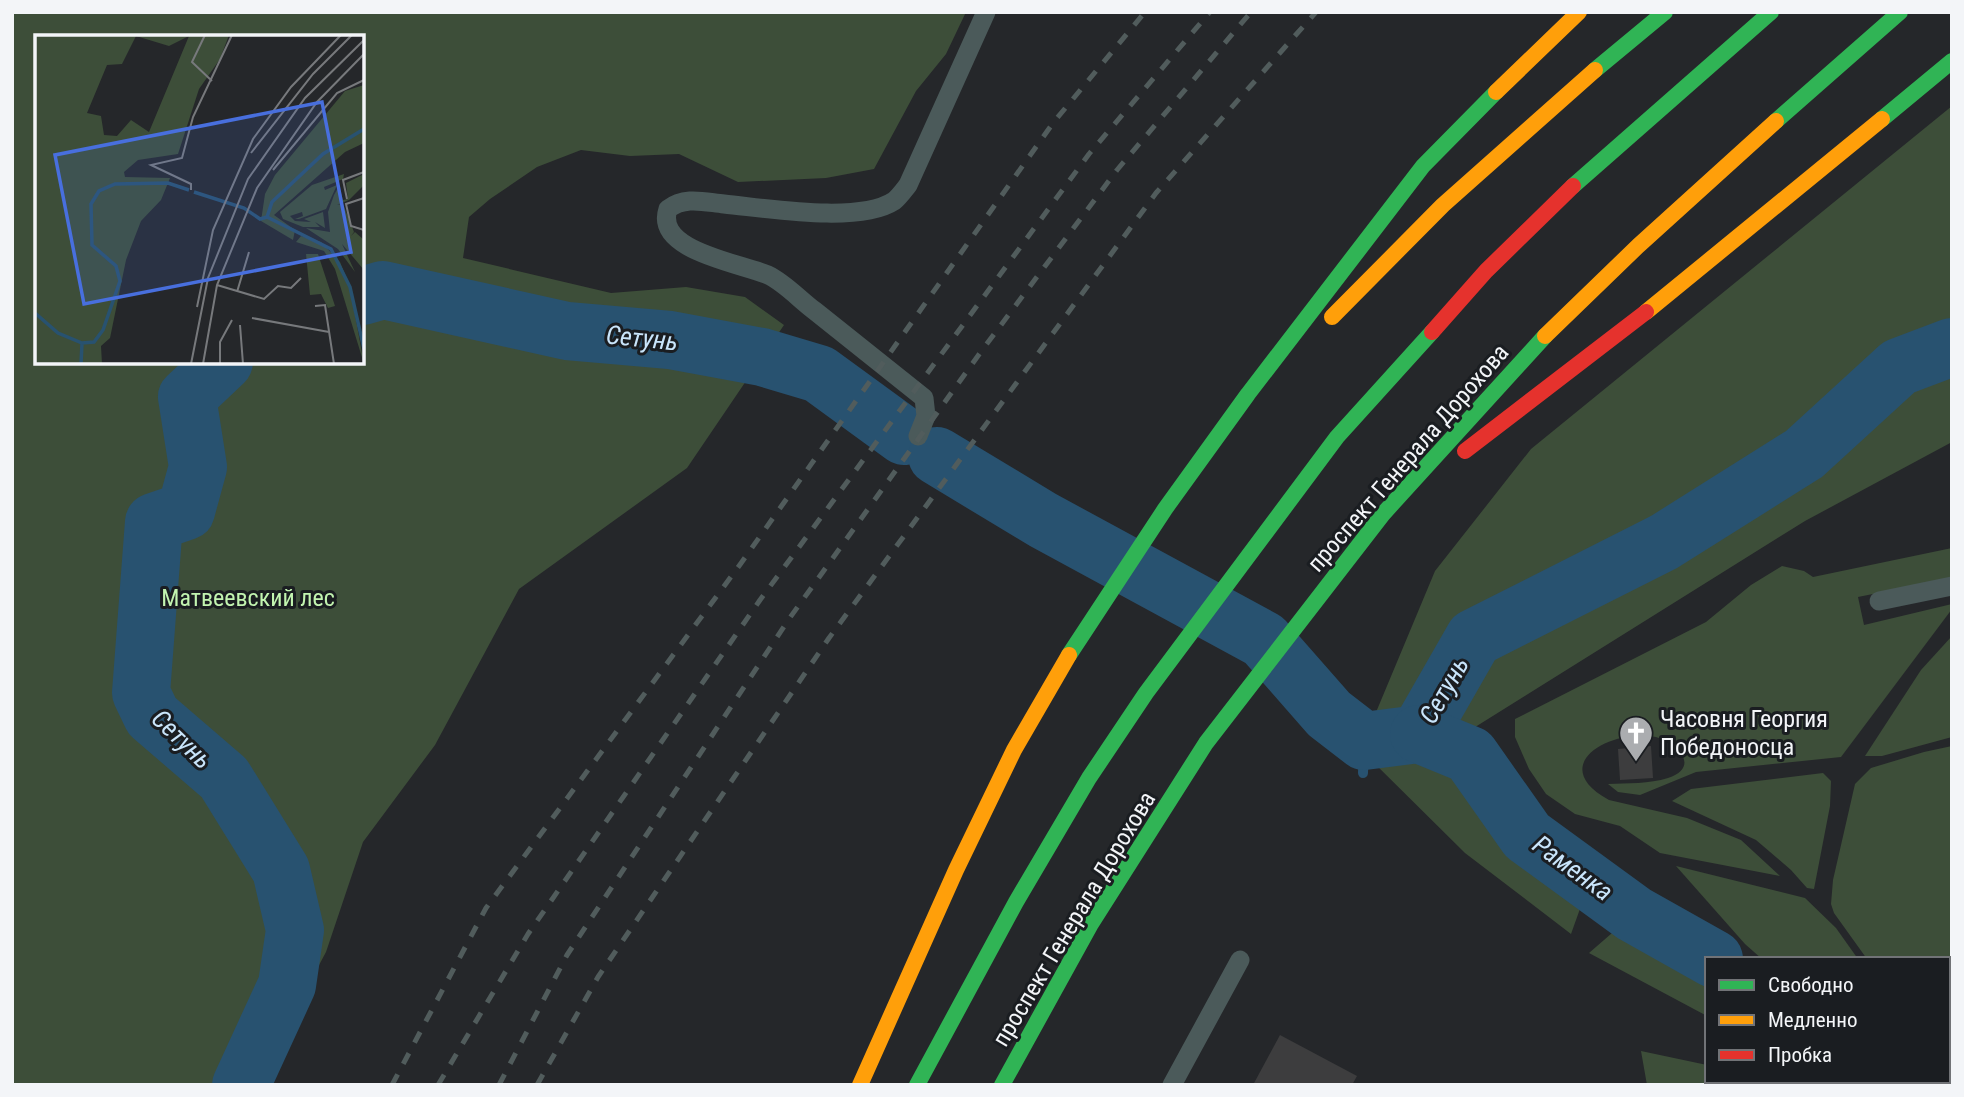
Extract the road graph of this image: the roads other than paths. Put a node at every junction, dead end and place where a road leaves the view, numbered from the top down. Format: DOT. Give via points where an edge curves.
graph roads {
  1 [pos="986,12"];
  2 [pos="1579,12"];
  3 [pos="1665,12"];
  4 [pos="1771,12"];
  5 [pos="1900,12"];
  6 [pos="1952,61"];
  7 [pos="1248,394"];
  8 [pos="918,436"];
  9 [pos="1383,514"];
  10 [pos="1952,586"];
  11 [pos="1879,601"];
  12 [pos="1240,960"];
  13 [pos="860,1085"];
  14 [pos="917,1085"];
  15 [pos="1002,1085"];
  16 [pos="1172,1085"];
  1 -- 8 [label="lane" via="908,185 895,200 877,208 841,213 684,200 668,208 665,217 671,234 685,246 770,276 924,398 926,416"];
  2 -- 7 [label="main road" via="1423,166"];
  3 -- 7 [label="main road" via="1443,205 1348,302"];
  4 -- 14 [label="main road" via="1557,200 1486,271 1337,437 1089,778"];
  5 -- 9 [label="main road, проспект Генерала Дорохова" via="1746,146 1551,330"];
  6 -- 9 [label="main road" via="1655,305"];
  7 -- 13 [label="main road" via="1076,644 1014,750"];
  9 -- 15 [label="main road, проспект Генерала Дорохова" via="1206,743 1091,924"];
  10 -- 11 [label="lane"];
  12 -- 16 [label="lane"];
}
